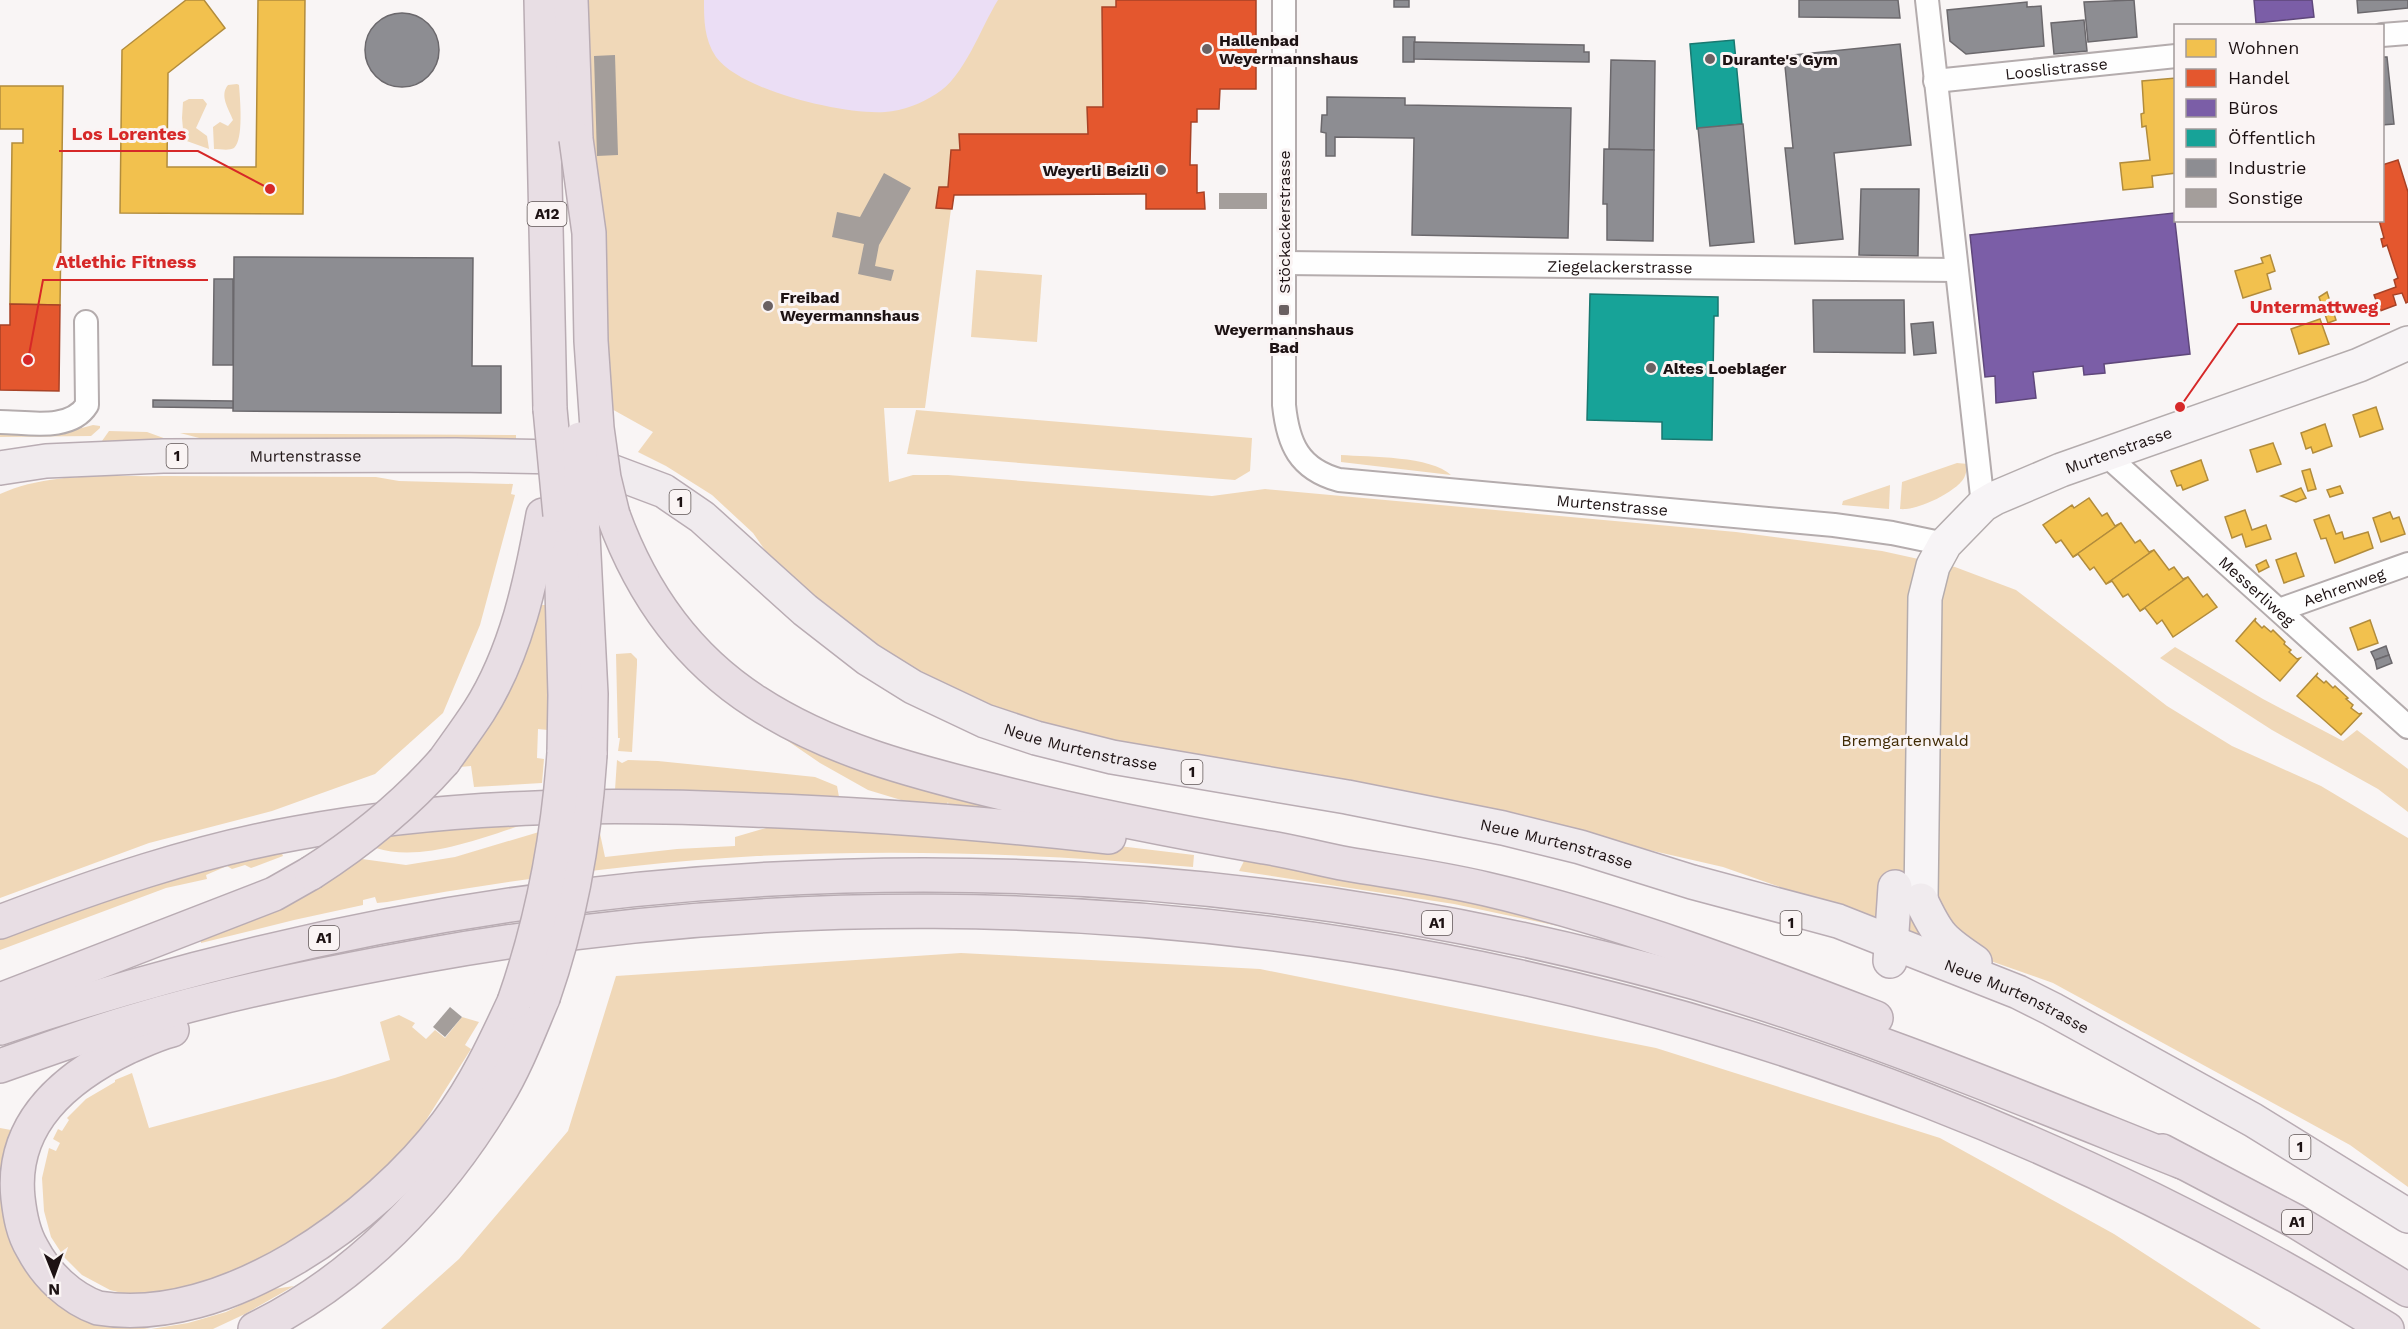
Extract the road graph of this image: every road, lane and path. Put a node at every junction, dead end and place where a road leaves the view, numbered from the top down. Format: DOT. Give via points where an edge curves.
graph roads {
  1 [pos="541,0"];
  2 [pos="571,0"];
  3 [pos="1284,0"];
  4 [pos="1927,0"];
  5 [pos="2408,33"];
  6 [pos="2384,35"];
  7 [pos="2174,56"];
  8 [pos="1935,81"];
  9 [pos="1284,263"];
  10 [pos="1956,270"];
  11 [pos="86,322"];
  12 [pos="2408,344"];
  13 [pos="0,422"];
  14 [pos="1293,444"];
  15 [pos="2104,453"];
  16 [pos="0,468"];
  17 [pos="609,469"];
  18 [pos="1983,506"];
  19 [pos="574,515"];
  20 [pos="1945,544"];
  21 [pos="2408,564"];
  22 [pos="2279,610"];
  23 [pos="2408,727"];
  24 [pos="1346,864"];
  25 [pos="1692,882"];
  26 [pos="1908,894"];
  27 [pos="1838,921"];
  28 [pos="0,922"];
  29 [pos="1894,949"];
  30 [pos="116,956"];
  31 [pos="364,967"];
  32 [pos="0,981"];
  33 [pos="2018,992"];
  34 [pos="0,1000"];
  35 [pos="529,1000"];
  36 [pos="0,1028"];
  37 [pos="2132,1054"];
  38 [pos="0,1066"];
  39 [pos="2182,1162"];
  40 [pos="2408,1216"];
  41 [pos="2408,1290"];
  42 [pos="255,1329"];
  43 [pos="2387,1329"];
  1 -- 19 [label="highway, A12, bridge" via="550,409"];
  2 -- 19 [label="highway, bridge" via="576,139"];
  3 -- 9 [label="street, Stöckackerstrasse"];
  4 -- 8 [label="street"];
  5 -- 6 [label="street"];
  7 -- 8 [label="street, Looslistrasse"];
  8 -- 10 [label="street"];
  9 -- 10 [label="street, Ziegelackerstrasse"];
  9 -- 14 [label="street, Stöckackerstrasse" via="1284,405"];
  10 -- 18 [label="street"];
  11 -- 13 [label="street" via="87,405 82,412 62,422"];
  12 -- 15 [label="street, Murtenstrasse" via="2359,365"];
  14 -- 20 [label="street, Murtenstrasse" via="1309,466 1340,480 1834,525"];
  15 -- 18 [label="street, Murtenstrasse"];
  15 -- 22 [label="street, Messerliweg"];
  16 -- 17 [label="main road, Murtenstrasse / 1" via="83,458 456,455 561,457"];
  17 -- 25 [label="main road, Neue Murtenstrasse / 1" via="664,491 702,517 805,610 868,659 913,687 985,721 1112,757 1503,828"];
  18 -- 20 [label="street, Murtenstrasse"];
  19 -- 24 [label="highway" via="636,572 679,635 724,679 755,702 814,734 890,763 1031,801"];
  19 -- 30 [label="highway, bridge" via="535,560 505,661 480,710 416,792 376,828 274,894"];
  19 -- 35 [label="highway, bridge" via="591,694 577,753 578,868 566,925"];
  20 -- 26 [label="street, Murtenstrasse" via="1933,566 1925,598 1921,747"];
  21 -- 22 [label="street, Aehrenweg"];
  22 -- 23 [label="street, Messerliweg"];
  24 -- 28 [label="highway" via="904,818 678,807 502,809 354,823 241,844 117,879"];
  24 -- 39 [label="highway" via="1540,902 1711,958 1945,1045 2082,1109"];
  25 -- 27 [label="main road, Neue Murtenstrasse / 1"];
  25 -- 29 [label="main road, Neue Murtenstrasse / 1"];
  26 -- 27 [label="main road"];
  26 -- 29 [label="main road" via="1914,926"];
  26 -- 33 [label="main road" via="1945,942"];
  27 -- 29 [label="main road, Neue Murtenstrasse / 1"];
  29 -- 33 [label="main road, Neue Murtenstrasse / 1"];
  29 -- 37 [label="main road, Neue Murtenstrasse / 1"];
  30 -- 32 [label="highway"];
  30 -- 34 [label="highway"];
  31 -- 35 [label="highway" via="290,1002 158,1033 84,1071 45,1106 21,1151 17,1188 27,1238 54,1280 96,1308 123,1317 152,1319 210,1311 268,1285 360,1218 417,1161 448,1122"];
  31 -- 38 [label="highway, A1" via="309,976 136,1020"];
  31 -- 43 [label="highway, A1" via="599,929 887,910 1036,913 1153,921 1280,934 1407,954 1683,1017 1892,1086 2140,1192 2280,1266"];
  33 -- 37 [label="main road, Neue Murtenstrasse / 1"];
  35 -- 42 [label="highway" via="522,1048 498,1096 439,1181 363,1258 321,1290"];
  36 -- 39 [label="highway, A1" via="128,987 269,950 496,906 600,892 780,878 941,875 1090,880 1211,890 1371,911 1629,965 1844,1030"];
  37 -- 40 [label="main road, Neue Murtenstrasse / 1" via="2253,1119"];
  39 -- 41 [label="highway, A1" via="2295,1221"];
}
